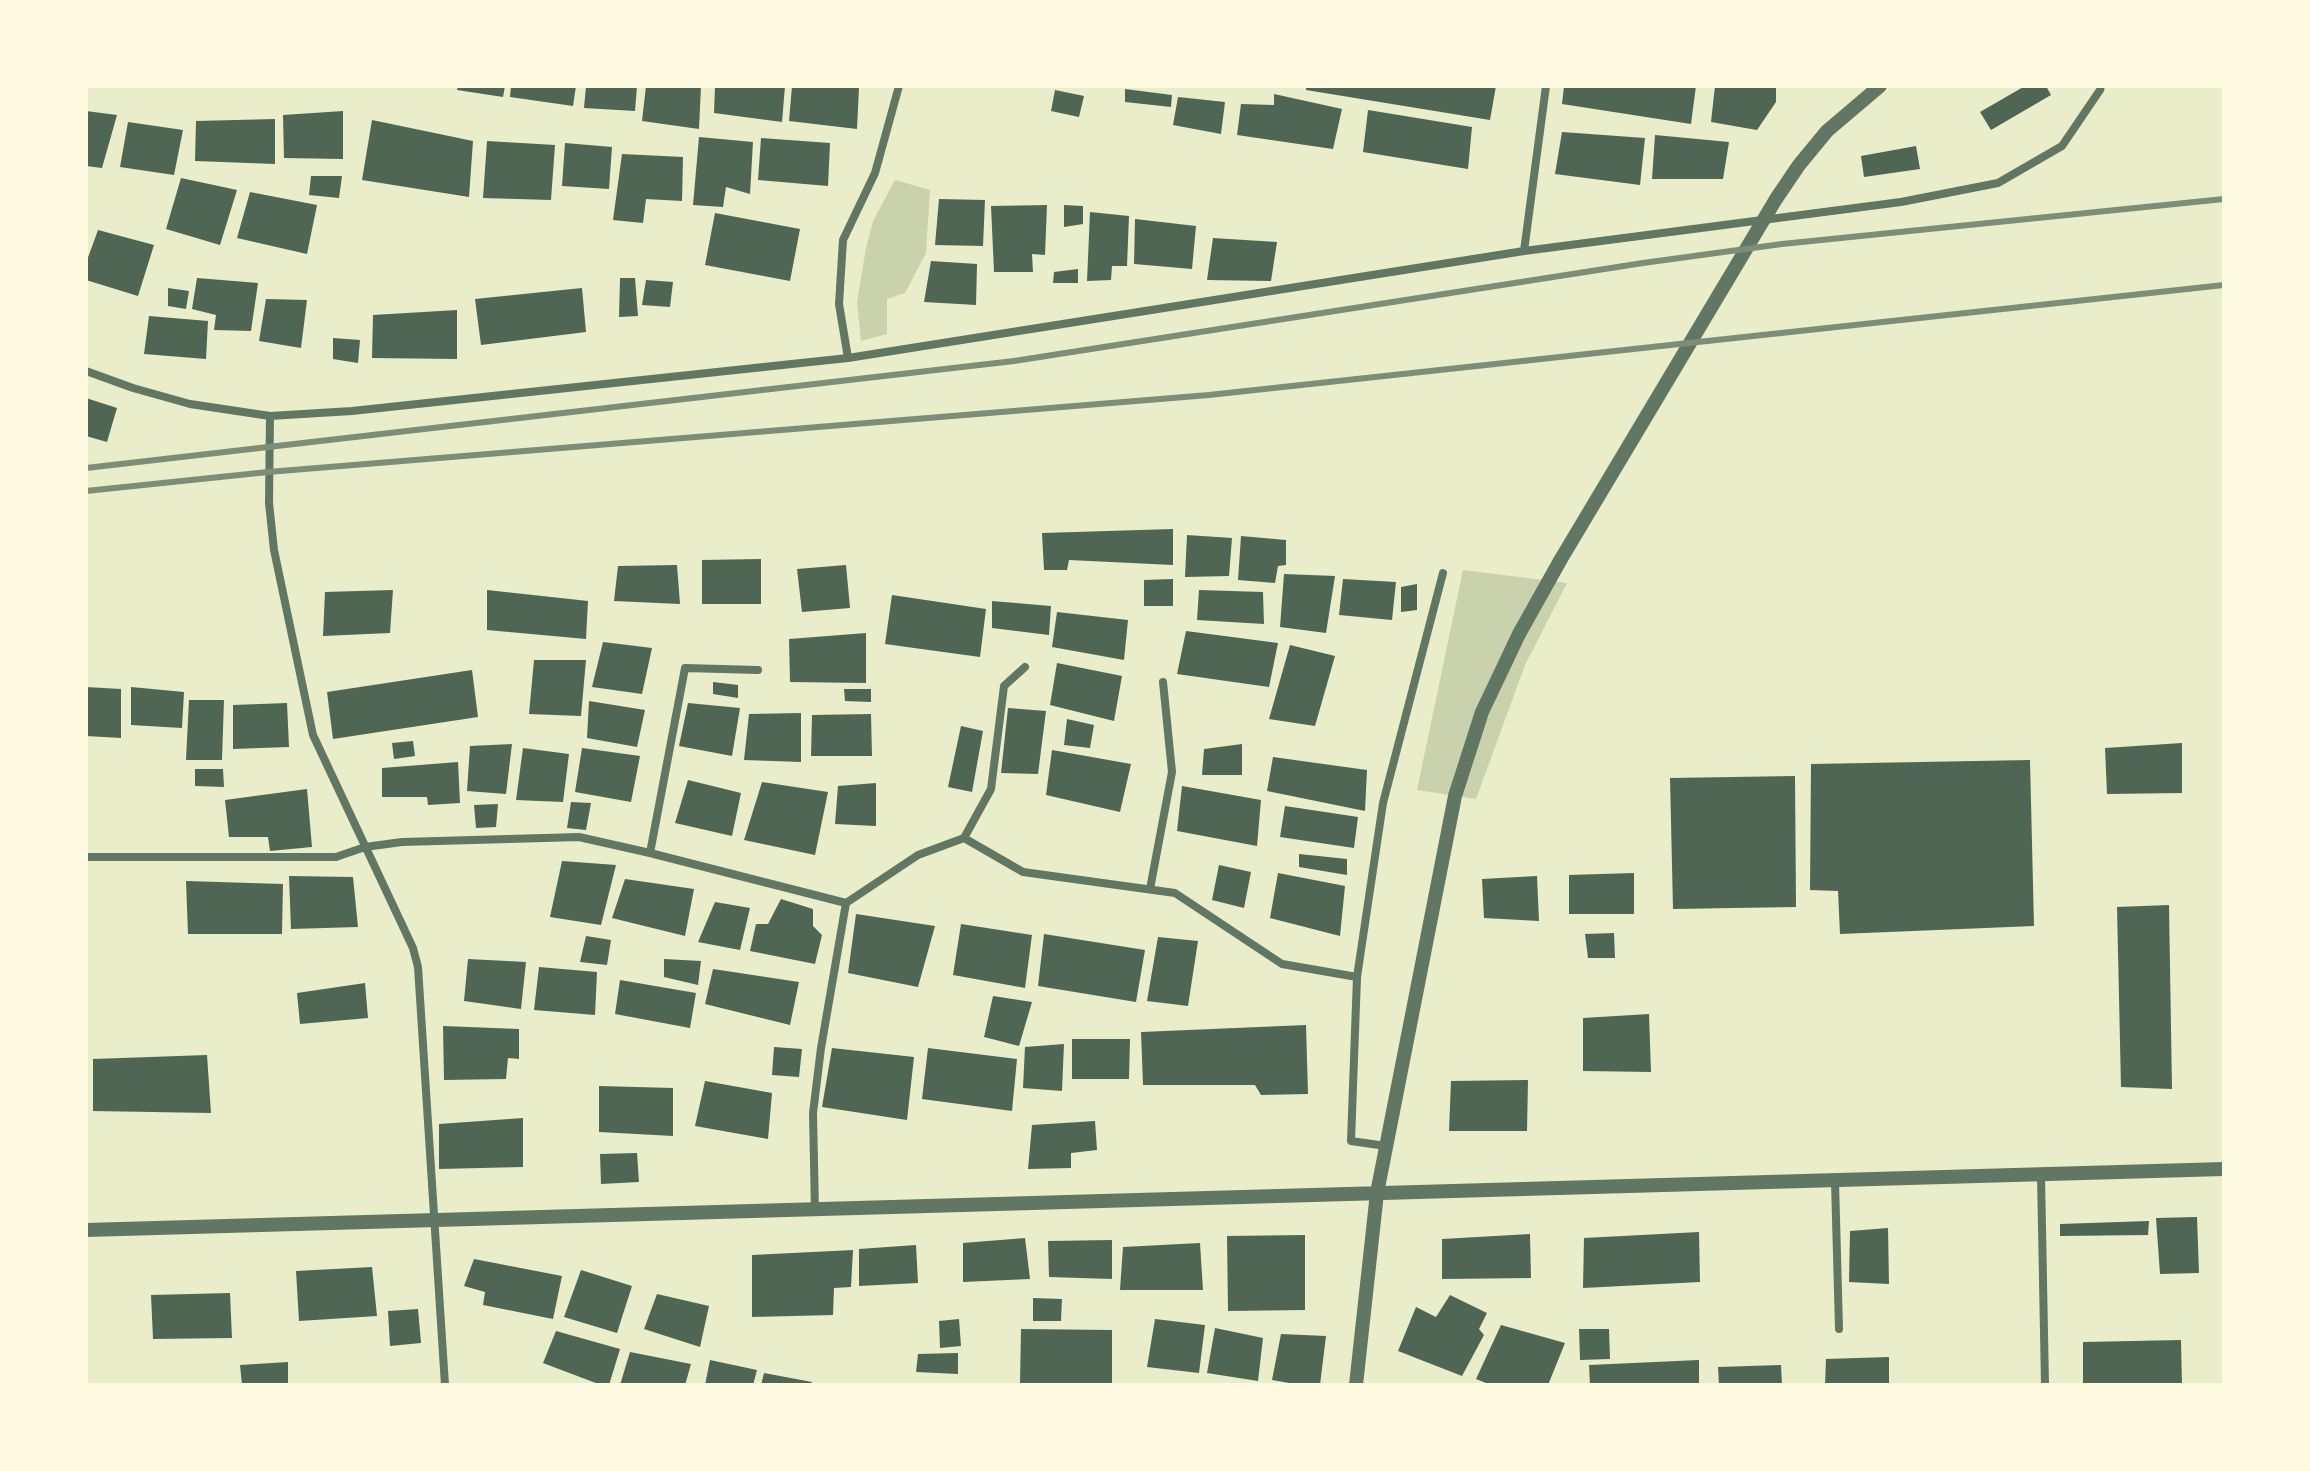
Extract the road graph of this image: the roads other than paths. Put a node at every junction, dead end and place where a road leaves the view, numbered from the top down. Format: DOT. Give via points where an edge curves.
graph roads {
  1 [pos="899,86"];
  2 [pos="1546,86"];
  3 [pos="1880,86"];
  4 [pos="2101,86"];
  5 [pos="1524,251"];
  6 [pos="848,358"];
  7 [pos="86,371"];
  8 [pos="270,416"];
  9 [pos="1443,573"];
  10 [pos="1025,667"];
  11 [pos="758,670"];
  12 [pos="1163,682"];
  13 [pos="964,838"];
  14 [pos="365,847"];
  15 [pos="650,853"];
  16 [pos="86,857"];
  17 [pos="1150,889"];
  18 [pos="846,903"];
  19 [pos="1357,977"];
  20 [pos="1386,1146"];
  21 [pos="2224,1169"];
  22 [pos="2041,1175"];
  23 [pos="1835,1181"];
  24 [pos="1377,1193"];
  25 [pos="815,1211"];
  26 [pos="434,1221"];
  27 [pos="86,1230"];
  28 [pos="1839,1329"];
  29 [pos="445,1385"];
  30 [pos="1356,1385"];
  31 [pos="2045,1385"];
  1 -- 6 [label="street" via="875,173 843,240 839,304"];
  2 -- 5 [label="street"];
  3 -- 20 [label="street" via="1827,131 1776,199 1561,559 1482,712 1455,796"];
  4 -- 5 [label="street" via="2062,146 1998,183 1901,202"];
  5 -- 6 [label="street"];
  6 -- 8 [label="street"];
  7 -- 8 [label="street" via="190,404"];
  8 -- 14 [label="street" via="274,550 313,735"];
  9 -- 19 [label="street" via="1383,803"];
  10 -- 13 [label="street" via="1004,686 991,789"];
  11 -- 15 [label="street" via="685,668"];
  12 -- 17 [label="street" via="1172,772"];
  13 -- 17 [label="street" via="1023,872"];
  13 -- 18 [label="street" via="918,855"];
  14 -- 15 [label="street" via="579,837"];
  14 -- 16 [label="street" via="336,857"];
  14 -- 26 [label="street" via="418,967"];
  15 -- 18 [label="street"];
  17 -- 19 [label="street" via="1175,893 1282,964"];
  18 -- 25 [label="street" via="813,1113"];
  19 -- 20 [label="street" via="1351,1141"];
  20 -- 24 [label="street"];
  21 -- 22 [label="street"];
  22 -- 23 [label="street"];
  22 -- 31 [label="street"];
  23 -- 24 [label="street"];
  23 -- 28 [label="street"];
  24 -- 25 [label="street"];
  24 -- 30 [label="street"];
  25 -- 26 [label="street"];
  26 -- 27 [label="street"];
  26 -- 29 [label="street"];
}
